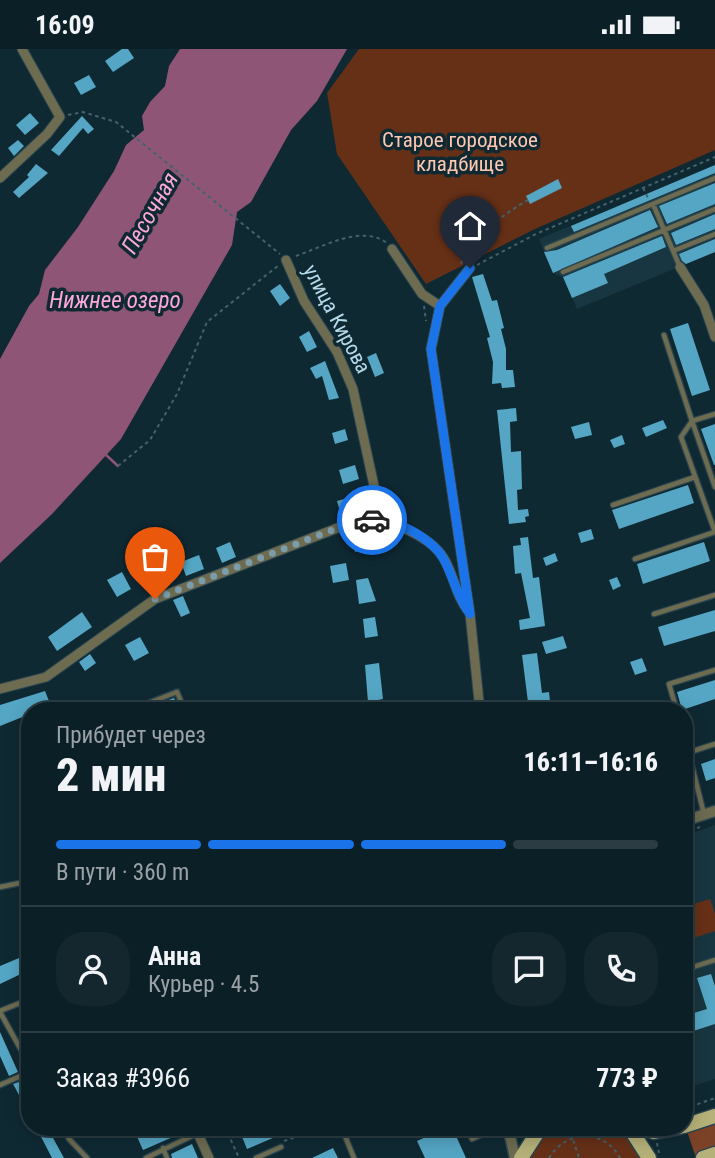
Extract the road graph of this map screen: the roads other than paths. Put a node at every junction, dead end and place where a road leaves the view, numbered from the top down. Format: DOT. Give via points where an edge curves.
graph roads {
  1 [pos="22,49"];
  2 [pos="0,178"];
  3 [pos="715,178"];
  4 [pos="652,205"];
  5 [pos="715,209"];
  6 [pos="664,229"];
  7 [pos="715,234"];
  8 [pos="547,248"];
  9 [pos="392,249"];
  10 [pos="673,251"];
  11 [pos="286,260"];
  12 [pos="680,267"];
  13 [pos="470,268"];
  14 [pos="563,272"];
  15 [pos="440,306"];
  16 [pos="664,335"];
  17 [pos="715,337"];
  18 [pos="715,414"];
  19 [pos="692,421"];
  20 [pos="695,477"];
  21 [pos="715,487"];
  22 [pos="613,505"];
  23 [pos="381,518"];
  24 [pos="635,559"];
  25 [pos="715,595"];
  26 [pos="470,614"];
  27 [pos="654,614"];
  28 [pos="715,670"];
  29 [pos="0,689"];
  30 [pos="151,702"];
  31 [pos="181,702"];
  32 [pos="479,702"];
  33 [pos="674,702"];
  34 [pos="715,744"];
  35 [pos="693,751"];
  36 [pos="693,761"];
  37 [pos="710,813"];
  38 [pos="693,818"];
  39 [pos="21,883"];
  40 [pos="0,887"];
  41 [pos="715,960"];
  42 [pos="693,967"];
  43 [pos="21,1003"];
  44 [pos="0,1011"];
  45 [pos="21,1050"];
  46 [pos="21,1076"];
  47 [pos="0,1085"];
  48 [pos="715,1116"];
  49 [pos="693,1123"];
  50 [pos="68,1136"];
  51 [pos="185,1136"];
  52 [pos="199,1136"];
  53 [pos="345,1136"];
  54 [pos="510,1136"];
  55 [pos="535,1136"];
  56 [pos="638,1136"];
  57 [pos="280,1145"];
  58 [pos="163,1148"];
  59 [pos="715,1154"];
  60 [pos="655,1155"];
  61 [pos="87,1158"];
  62 [pos="146,1158"];
  63 [pos="167,1158"];
  64 [pos="209,1158"];
  65 [pos="256,1158"];
  66 [pos="354,1158"];
  67 [pos="515,1158"];
  68 [pos="521,1158"];
  69 [pos="703,1158"];
  1 -- 2 [label="street" via="60,117"];
  3 -- 4 [label="lane"];
  4 -- 6 [label="lane"];
  4 -- 8 [label="lane"];
  5 -- 6 [label="lane"];
  6 -- 10 [label="lane"];
  6 -- 14 [label="lane"];
  7 -- 10 [label="lane"];
  9 -- 15 [label="street" via="422,294"];
  10 -- 12 [label="lane"];
  11 -- 23 [label="street, улица Кирова" via="353,389"];
  12 -- 17 [label="street" via="704,305"];
  13 -- 15 [label="street"];
  15 -- 26 [label="street" via="431,349"];
  16 -- 19 [label="lane"];
  18 -- 19 [label="lane"];
  19 -- 20 [label="lane" via="681,437"];
  19 -- 21 [label="lane"];
  20 -- 22 [label="lane"];
  20 -- 24 [label="lane" via="715,533"];
  23 -- 26 [label="street" via="436,549"];
  23 -- 29 [label="street" via="345,525 155,599 46,677"];
  25 -- 27 [label="lane"];
  26 -- 32 [label="street"];
  28 -- 33 [label="lane" via="669,684"];
  30 -- 31 [label="lane" via="177,692"];
  34 -- 35 [label="lane"];
  36 -- 37 [label="lane"];
  37 -- 38 [label="street"];
  39 -- 40 [label="lane"];
  41 -- 42 [label="lane"];
  43 -- 44 [label="lane"];
  44 -- 45 [label="lane"];
  46 -- 47 [label="lane"];
  48 -- 49 [label="main road"];
  50 -- 61 [label="lane"];
  51 -- 58 [label="lane"];
  52 -- 64 [label="street"];
  53 -- 66 [label="lane"];
  54 -- 67 [label="street"];
  55 -- 68 [label="main road"];
  56 -- 60 [label="main road"];
  57 -- 65 [label="lane"];
  58 -- 62 [label="lane"];
  58 -- 63 [label="lane"];
  59 -- 69 [label="main road"];
}
